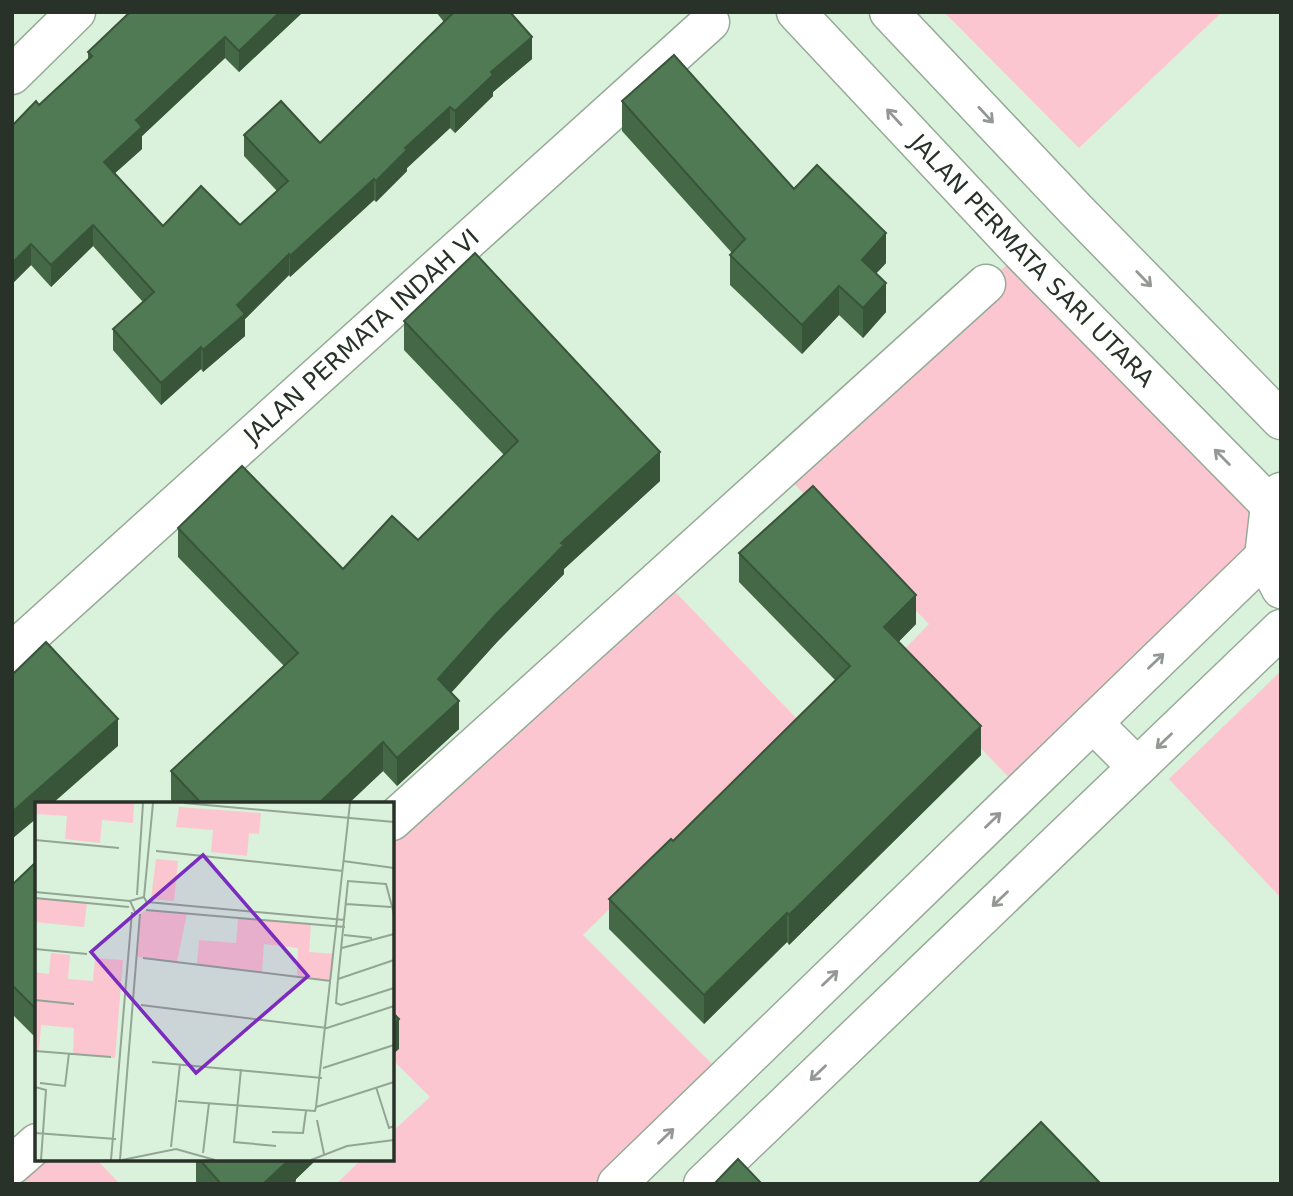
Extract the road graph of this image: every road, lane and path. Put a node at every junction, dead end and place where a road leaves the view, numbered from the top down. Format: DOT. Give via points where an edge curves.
graph roads {
  1 [pos="76,12"];
  2 [pos="796,12"];
  3 [pos="889,12"];
  4 [pos="710,22"];
  5 [pos="12,75"];
  6 [pos="986,284"];
  7 [pos="1281,420"];
  8 [pos="1275,499"];
  9 [pos="1272,573"];
  10 [pos="1281,629"];
  11 [pos="12,652"];
  12 [pos="1093,723"];
  13 [pos="1137,767"];
  14 [pos="394,819"];
  15 [pos="35,1145"];
  16 [pos="12,1165"];
  17 [pos="617,1184"];
  18 [pos="703,1184"];
  1 -- 5 [label="street"];
  8 -- 2 [label="street, JALAN PERMATA SARI UTARA, one-way" via="1021,253"];
  3 -- 7 [label="street, one-way"];
  4 -- 11 [label="street, JALAN PERMATA INDAH VI"];
  6 -- 14 [label="street"];
  8 -- 9 [label="street"];
  12 -- 9 [label="street, one-way"];
  10 -- 13 [label="street, one-way"];
  12 -- 13 [label="street"];
  17 -- 12 [label="street, one-way"];
  13 -- 18 [label="street, one-way"];
  15 -- 16 [label="street"];
}
